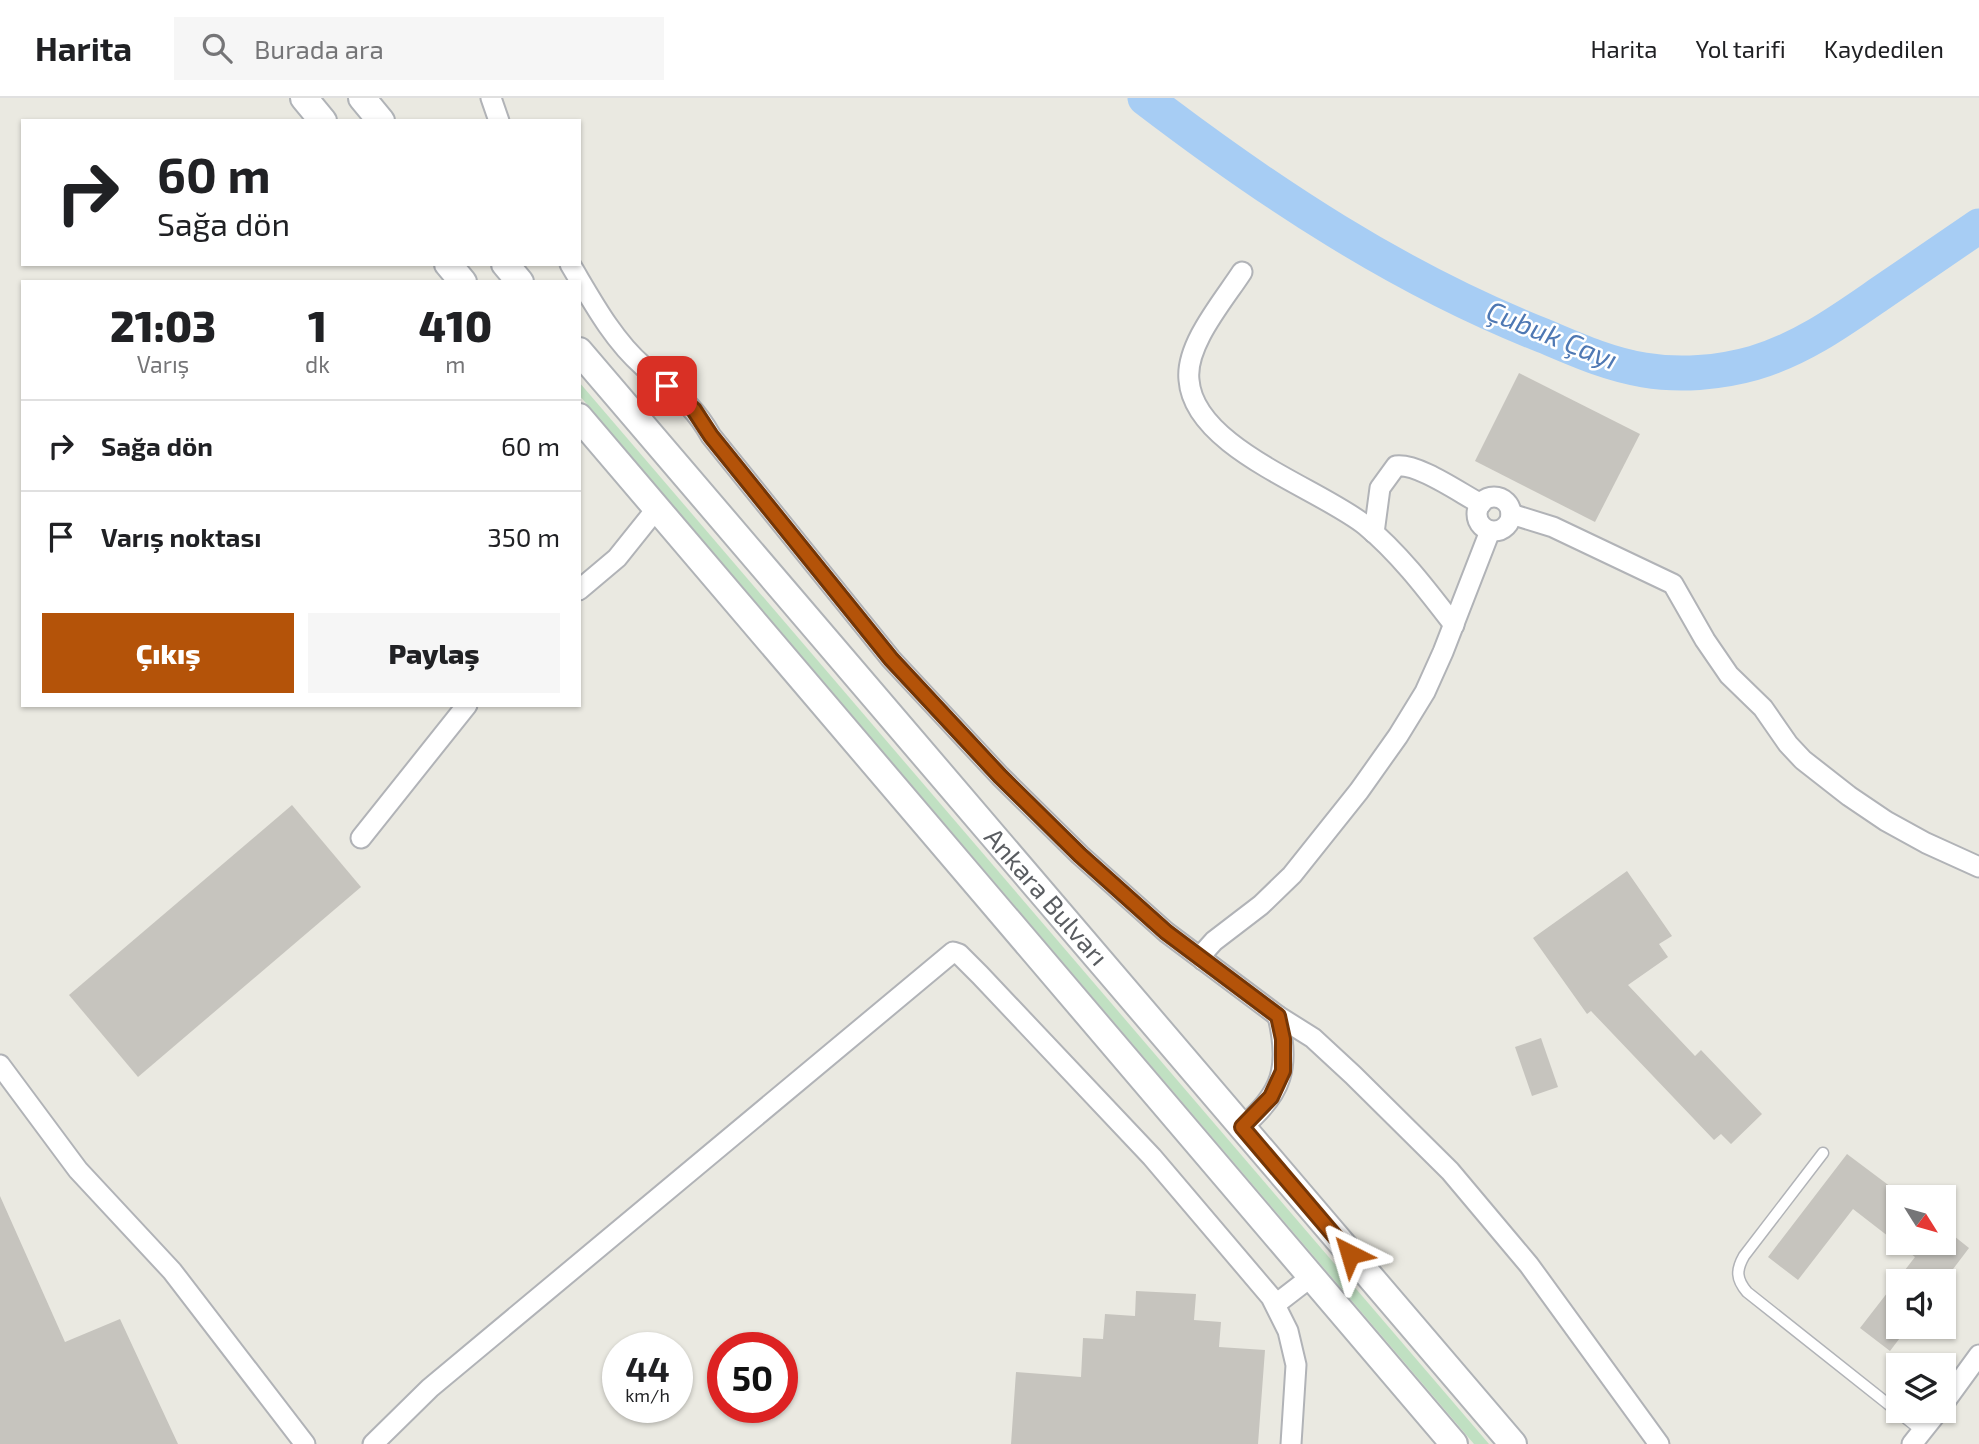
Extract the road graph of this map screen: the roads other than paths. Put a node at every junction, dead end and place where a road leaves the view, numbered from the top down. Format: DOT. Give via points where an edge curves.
graph roads {
  1 [pos="304,98"];
  2 [pos="362,98"];
  3 [pos="491,98"];
  4 [pos="321,119"];
  5 [pos="380,119"];
  6 [pos="498,119"];
  7 [pos="450,266"];
  8 [pos="507,266"];
  9 [pos="1242,272"];
  10 [pos="461,280"];
  11 [pos="518,280"];
  12 [pos="581,282"];
  13 [pos="581,353"];
  14 [pos="581,418"];
  15 [pos="1480,503"];
  16 [pos="657,508"];
  17 [pos="1511,514"];
  18 [pos="1490,531"];
  19 [pos="1374,533"];
  20 [pos="581,588"];
  21 [pos="1454,625"];
  22 [pos="465,707"];
  23 [pos="361,838"];
  24 [pos="1979,867"];
  25 [pos="1203,960"];
  26 [pos="1278,1016"];
  27 [pos="0,1065"];
  28 [pos="1242,1127"];
  29 [pos="1823,1153"];
  30 [pos="1311,1277"];
  31 [pos="1276,1304"];
  32 [pos="1979,1355"];
  33 [pos="1956,1387"];
  34 [pos="1929,1423"];
  35 [pos="1917,1438"];
  36 [pos="305,1444"];
  37 [pos="373,1444"];
  38 [pos="1291,1444"];
  39 [pos="1454,1444"];
  40 [pos="1513,1444"];
  41 [pos="1659,1444"];
  1 -- 4 [label="main road"];
  2 -- 5 [label="main road"];
  3 -- 6 [label="street"];
  7 -- 10 [label="main road"];
  8 -- 11 [label="main road"];
  9 -- 19 [label="street" via="1194,349 1188,380 1193,398 1209,425 1236,447"];
  12 -- 25 [label="street" via="632,355 694,410 928,700 1080,855"];
  13 -- 28 [label="main road, Ankara Bulvarı"];
  14 -- 16 [label="main road, Ankara Bulvarı"];
  15 -- 17 [label="street" via="1498,497 1510,506"];
  15 -- 18 [label="street" via="1478,522"];
  15 -- 19 [label="street" via="1417,470 1396,467 1380,488"];
  16 -- 20 [label="street" via="617,558"];
  16 -- 30 [label="main road, Ankara Bulvarı"];
  17 -- 18 [label="street" via="1505,528"];
  17 -- 24 [label="street" via="1553,527 1673,584 1730,675 1763,708 1802,760 1886,821"];
  18 -- 21 [label="street"];
  19 -- 21 [label="street"];
  21 -- 25 [label="street" via="1425,692 1359,791 1292,875 1214,941"];
  22 -- 23 [label="street"];
  25 -- 26 [label="street"];
  26 -- 28 [label="street" via="1283,1071 1271,1097"];
  26 -- 41 [label="street" via="1313,1038 1353,1074 1450,1171 1529,1265"];
  27 -- 36 [label="street" via="78,1170 172,1271"];
  28 -- 40 [label="main road, Ankara Bulvarı"];
  29 -- 35 [label="lane" via="1744,1256 1737,1276 1747,1292"];
  30 -- 31 [label="street"];
  30 -- 39 [label="main road, Ankara Bulvarı"];
  31 -- 37 [label="street" via="1152,1157 980,975 953,953 430,1388"];
  31 -- 38 [label="street" via="1296,1365"];
  32 -- 33 [label="street"];
  34 -- 35 [label="street"];
}
